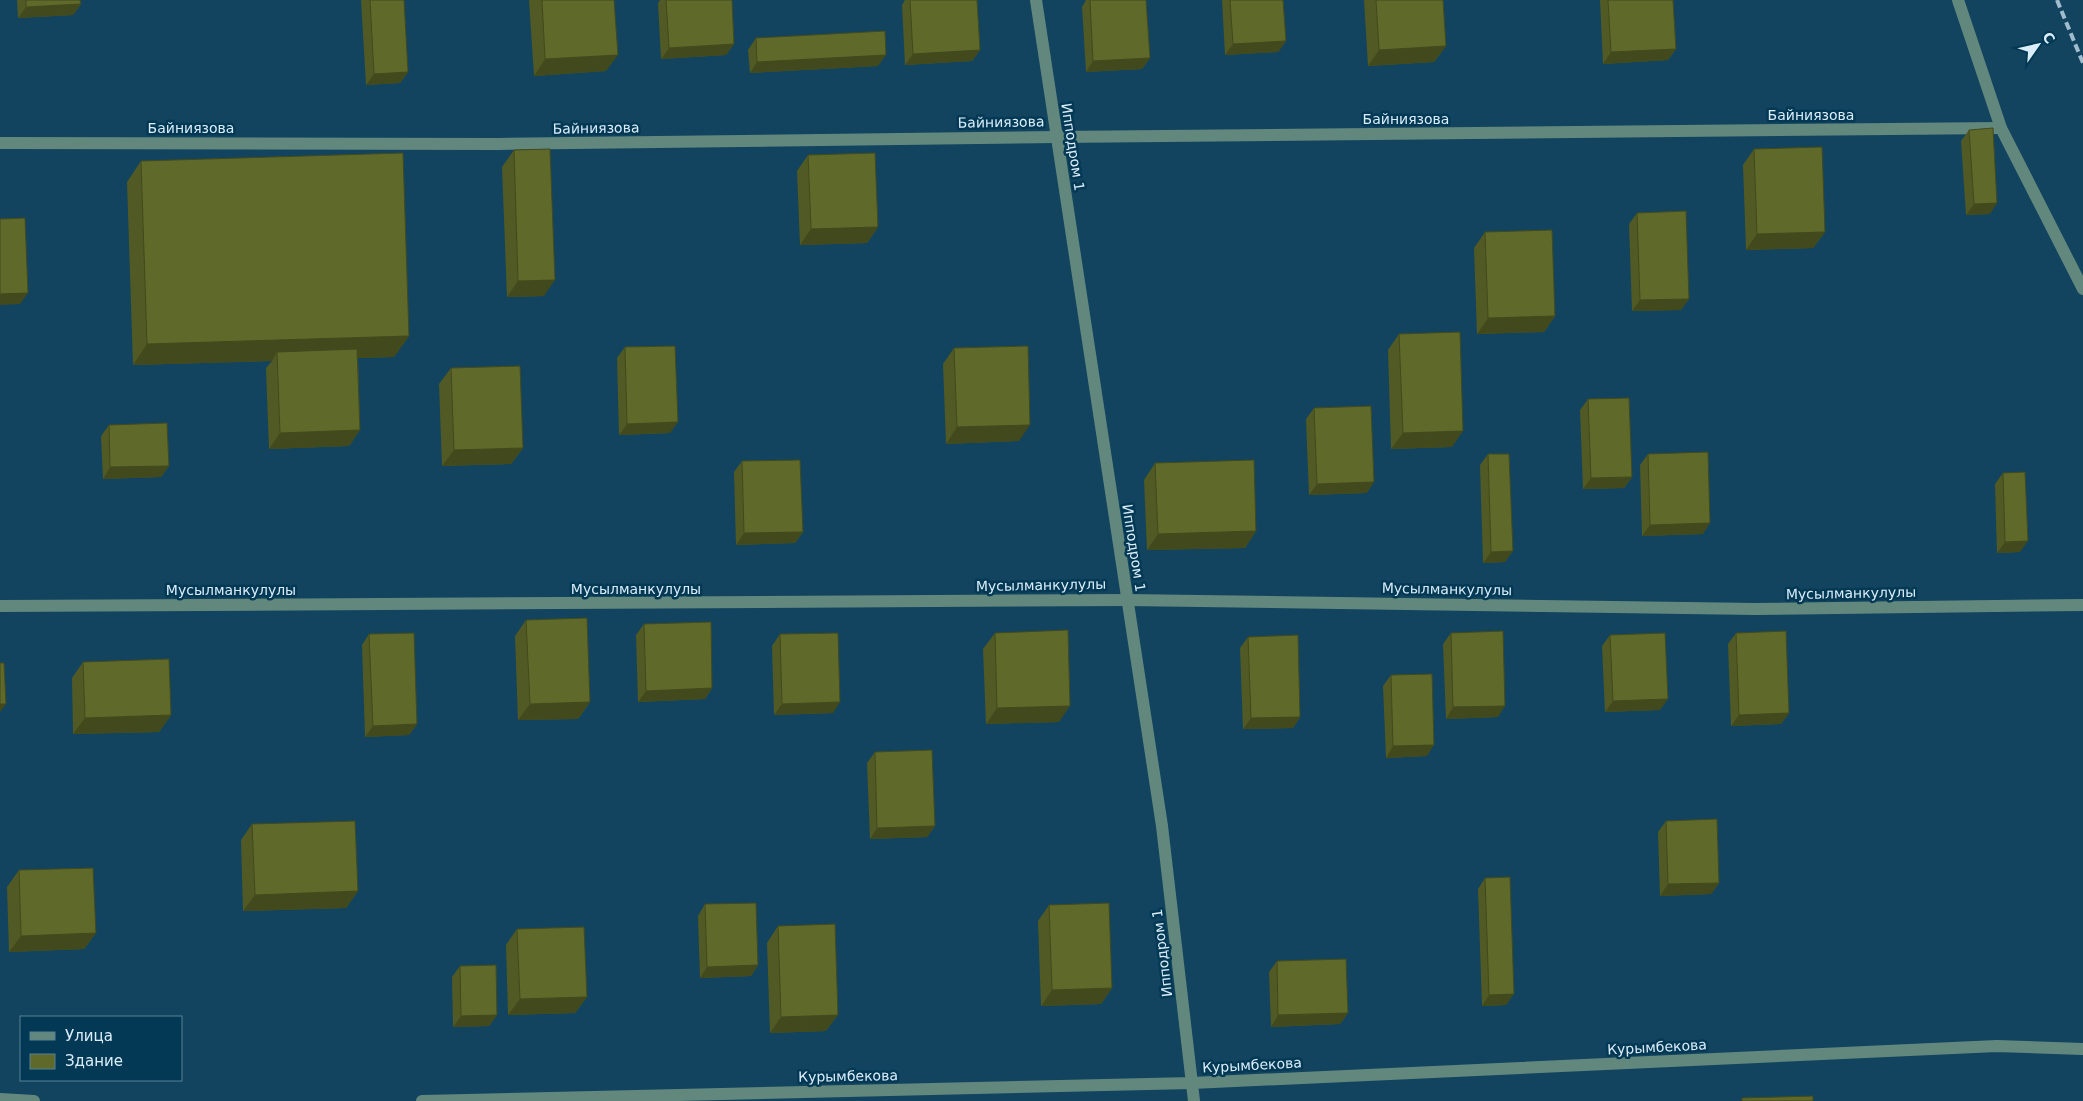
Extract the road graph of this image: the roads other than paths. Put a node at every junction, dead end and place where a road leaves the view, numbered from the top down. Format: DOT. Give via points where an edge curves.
graph roads {
  1 [pos="1036,0"];
  2 [pos="1958,0"];
  3 [pos="2001,128"];
  4 [pos="1056,137"];
  5 [pos="0,143"];
  6 [pos="2083,289"];
  7 [pos="1127,600"];
  8 [pos="0,606"];
  9 [pos="2083,606"];
  10 [pos="2083,1049"];
  11 [pos="1192,1083"];
  12 [pos="0,1099"];
  13 [pos="34,1101"];
  14 [pos="422,1101"];
  15 [pos="1194,1101"];
  1 -- 4 [label="street, Ипподром 1"];
  2 -- 3 [label="street"];
  3 -- 4 [label="street, Байниязова"];
  3 -- 6 [label="street"];
  4 -- 5 [label="street, Байниязова" via="498,144"];
  4 -- 7 [label="street, Ипподром 1"];
  7 -- 8 [label="street, Мусылманкулулы"];
  7 -- 9 [label="street, Мусылманкулулы" via="1756,609"];
  7 -- 11 [label="street, Ипподром 1" via="1162,826"];
  10 -- 11 [label="street, Курымбекова" via="1997,1046"];
  11 -- 14 [label="street, Курымбекова"];
  11 -- 15 [label="street, Ипподром 1"];
  12 -- 13 [label="street"];
}
